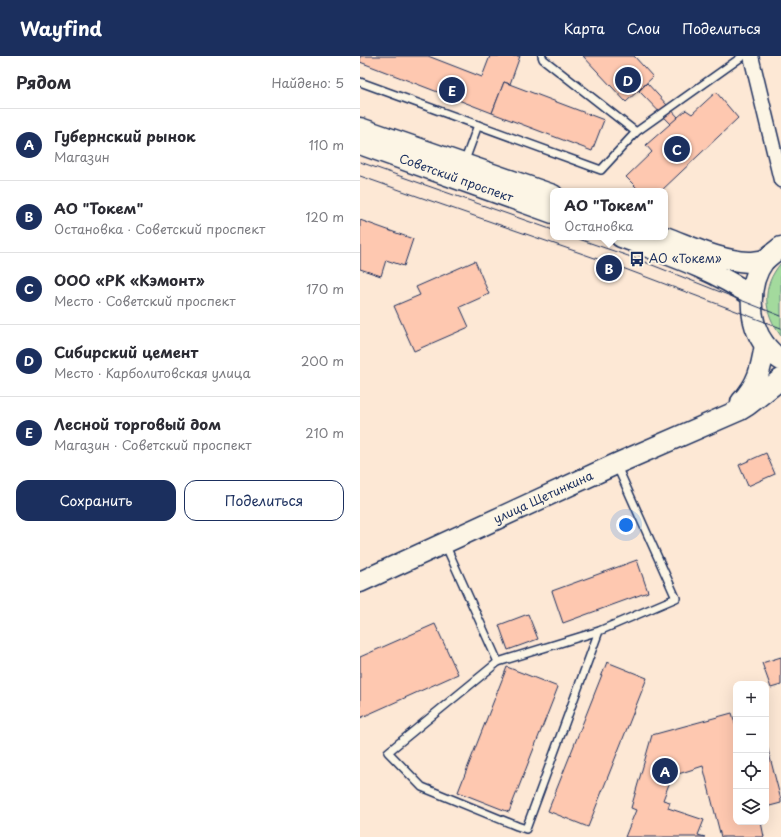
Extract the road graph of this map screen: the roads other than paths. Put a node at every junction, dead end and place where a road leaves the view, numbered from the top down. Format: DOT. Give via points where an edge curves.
graph roads {
  1 [pos="542,56"];
  2 [pos="743,56"];
  3 [pos="750,56"];
  4 [pos="360,82"];
  5 [pos="478,125"];
  6 [pos="360,128"];
  7 [pos="636,132"];
  8 [pos="360,144"];
  9 [pos="464,164"];
  10 [pos="781,180"];
  11 [pos="550,194"];
  12 [pos="550,211"];
  13 [pos="668,238"];
  14 [pos="629,240"];
  15 [pos="781,240"];
  16 [pos="781,247"];
  17 [pos="765,260"];
  18 [pos="752,296"];
  19 [pos="765,346"];
  20 [pos="781,360"];
  21 [pos="781,379"];
  22 [pos="728,414"];
  23 [pos="616,464"];
  24 [pos="445,542"];
  25 [pos="360,582"];
  26 [pos="599,631"];
  27 [pos="498,662"];
  1 -- 7 [label="lane" via="543,60"];
  2 -- 7 [label="lane"];
  3 -- 10 [label="street"];
  4 -- 5 [label="lane"];
  5 -- 7 [label="lane" via="601,170"];
  5 -- 9 [label="lane"];
  6 -- 9 [label="main road, Советский проспект"];
  8 -- 12 [label="main road, Советский проспект"];
  9 -- 11 [label="main road, Советский проспект"];
  13 -- 17 [label="main road" via="720,257 751,262"];
  14 -- 18 [label="main road" via="710,272"];
  15 -- 16 [label="street"];
  16 -- 17 [label="main road"];
  17 -- 18 [label="main road" via="758,272"];
  18 -- 19 [label="main road" via="753,317"];
  19 -- 20 [label="main road"];
  19 -- 22 [label="main road" via="763,362 754,385"];
  21 -- 22 [label="main road, улица Щетинкина" via="748,405"];
  22 -- 23 [label="main road, улица Щетинкина"];
  23 -- 24 [label="main road, улица Щетинкина"];
  23 -- 26 [label="lane" via="676,598"];
  24 -- 25 [label="main road, улица Щетинкина"];
  24 -- 27 [label="lane"];
  26 -- 27 [label="lane"];
  26 -- 27 [label="lane" via="526,829 422,787 388,752"];
}
